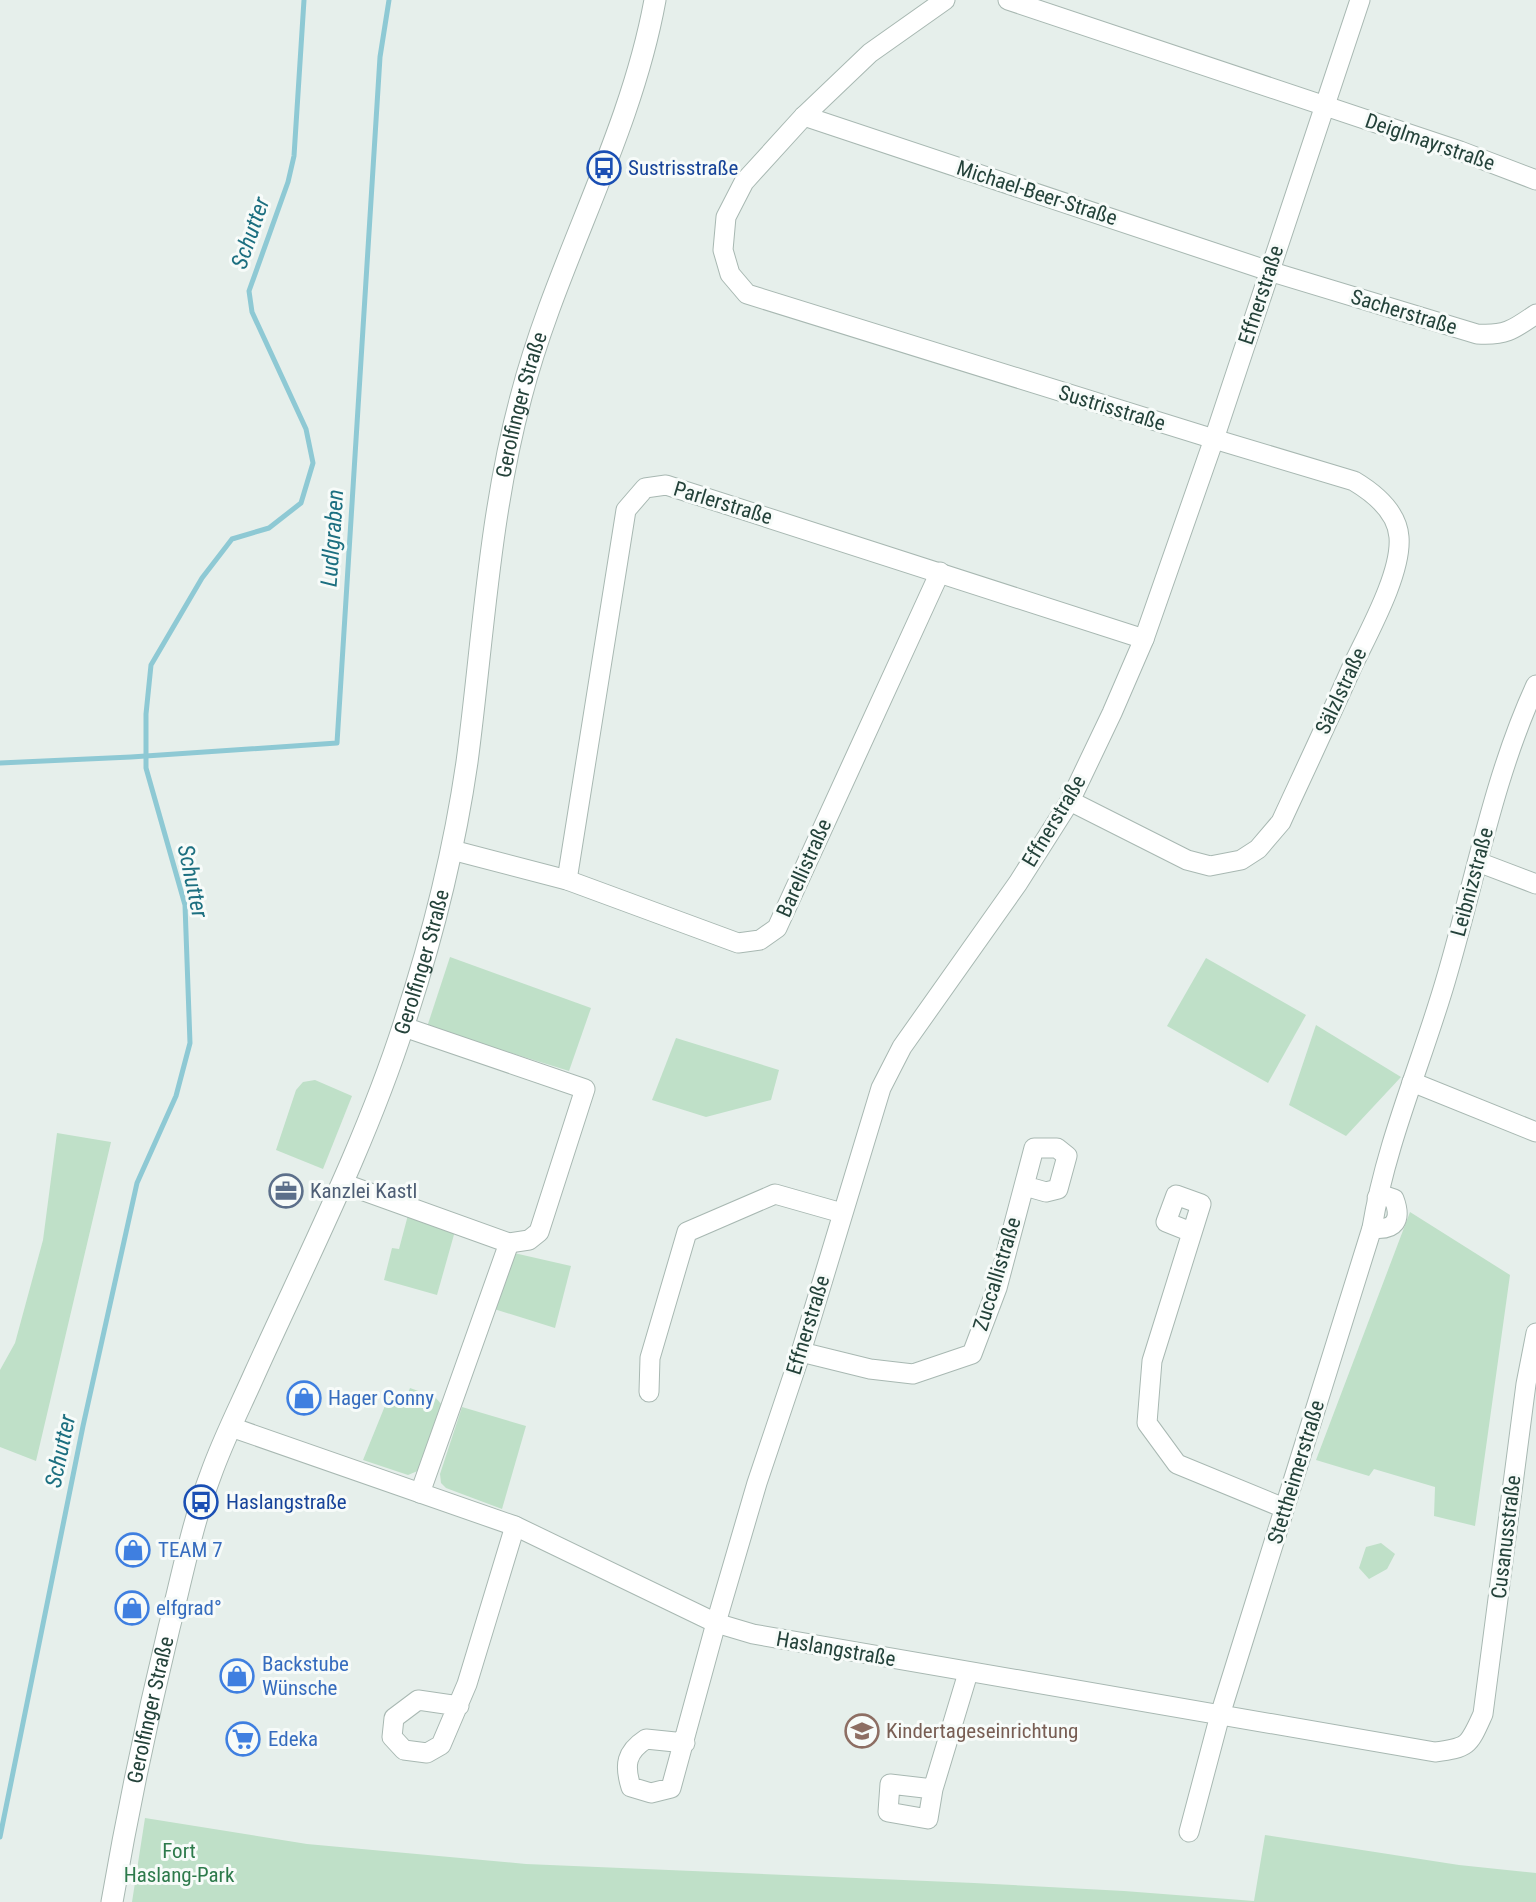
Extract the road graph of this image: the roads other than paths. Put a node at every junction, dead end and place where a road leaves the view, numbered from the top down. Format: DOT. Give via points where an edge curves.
graph roads {
  1 [pos="655,0"];
  2 [pos="945,0"];
  3 [pos="1009,0"];
  4 [pos="1360,0"];
  5 [pos="1324,105"];
  6 [pos="804,116"];
  7 [pos="1536,180"];
  8 [pos="1269,271"];
  9 [pos="1536,314"];
  10 [pos="1214,439"];
  11 [pos="940,572"];
  12 [pos="1144,639"];
  13 [pos="1536,685"];
  14 [pos="1070,801"];
  15 [pos="452,850"];
  16 [pos="1478,862"];
  17 [pos="567,880"];
  18 [pos="1536,884"];
  19 [pos="404,1027"];
  20 [pos="1412,1082"];
  21 [pos="1536,1132"];
  22 [pos="342,1183"];
  23 [pos="1025,1186"];
  24 [pos="842,1213"];
  25 [pos="1191,1232"];
  26 [pos="509,1243"];
  27 [pos="1536,1333"];
  28 [pos="800,1352"];
  29 [pos="649,1392"];
  30 [pos="231,1427"];
  31 [pos="420,1493"];
  32 [pos="1284,1508"];
  33 [pos="515,1525"];
  34 [pos="716,1623"];
  35 [pos="968,1673"];
  36 [pos="459,1706"];
  37 [pos="1220,1716"];
  38 [pos="1471,1740"];
  39 [pos="685,1743"];
  40 [pos="933,1789"];
  41 [pos="1189,1832"];
  42 [pos="112,1902"];
  1 -- 15 [label="street, Gerolfinger Straße" via="648,42 521,397 496,515"];
  2 -- 6 [label="street, Sustrisstraße" via="870,52"];
  3 -- 5 [label="street"];
  4 -- 5 [label="street, Effnerstraße"];
  5 -- 7 [label="street, Deiglmayrstraße"];
  5 -- 8 [label="street, Effnerstraße"];
  6 -- 8 [label="street, Michael-Beer-Straße"];
  6 -- 10 [label="street, Sustrisstraße" via="744,182 726,217 723,250 730,274 747,294"];
  8 -- 9 [label="street, Sacherstraße" via="1477,334 1511,331"];
  8 -- 10 [label="street, Effnerstraße"];
  10 -- 12 [label="street, Effnerstraße"];
  10 -- 14 [label="street, Sälzlstraße" via="1354,481 1373,492 1393,516 1399,536 1385,596 1281,822 1263,847 1241,860 1210,866 1187,860"];
  11 -- 12 [label="street, Parlerstraße"];
  11 -- 17 [label="street, Barellistraße" via="777,928 760,940 738,943"];
  11 -- 17 [label="street, Parlerstraße" via="666,485 645,488 626,510"];
  12 -- 14 [label="street, Effnerstraße"];
  13 -- 16 [label="street, Leibnizstraße" via="1496,790"];
  14 -- 24 [label="street, Effnerstraße" via="902,1047 881,1088"];
  15 -- 17 [label="street, Barellistraße"];
  15 -- 19 [label="street, Gerolfinger Straße"];
  16 -- 18 [label="street"];
  16 -- 20 [label="street, Leibnizstraße" via="1446,981"];
  19 -- 22 [label="street, Gerolfinger Straße"];
  19 -- 26 [label="street" via="585,1089 539,1232 530,1240"];
  20 -- 21 [label="street"];
  20 -- 32 [label="street, Stettheimerstraße" via="1377,1198 1394,1199 1397,1219 1384,1230 1372,1228"];
  22 -- 26 [label="street"];
  22 -- 30 [label="street, Gerolfinger Straße"];
  23 -- 28 [label="street, Zuccallistraße" via="997,1288 972,1354 913,1374"];
  24 -- 28 [label="street, Effnerstraße"];
  24 -- 29 [label="street" via="775,1194 687,1232 650,1358"];
  25 -- 32 [label="street" via="1152,1361 1147,1423 1178,1464"];
  26 -- 31 [label="street"];
  27 -- 38 [label="street, Cusanusstraße" via="1483,1714"];
  28 -- 34 [label="street, Effnerstraße"];
  30 -- 31 [label="street, Haslangstraße"];
  30 -- 42 [label="street, Gerolfinger Straße" via="211,1472 190,1544 130,1801"];
  31 -- 33 [label="street, Haslangstraße"];
  32 -- 37 [label="street, Stettheimerstraße"];
  33 -- 34 [label="street, Haslangstraße"];
  33 -- 36 [label="street"];
  34 -- 35 [label="street, Haslangstraße" via="753,1634"];
  34 -- 39 [label="street, Effnerstraße"];
  35 -- 37 [label="street, Haslangstraße"];
  35 -- 40 [label="street"];
  37 -- 38 [label="street, Haslangstraße" via="1435,1752 1459,1749"];
  37 -- 41 [label="street, Stettheimerstraße"];
}
